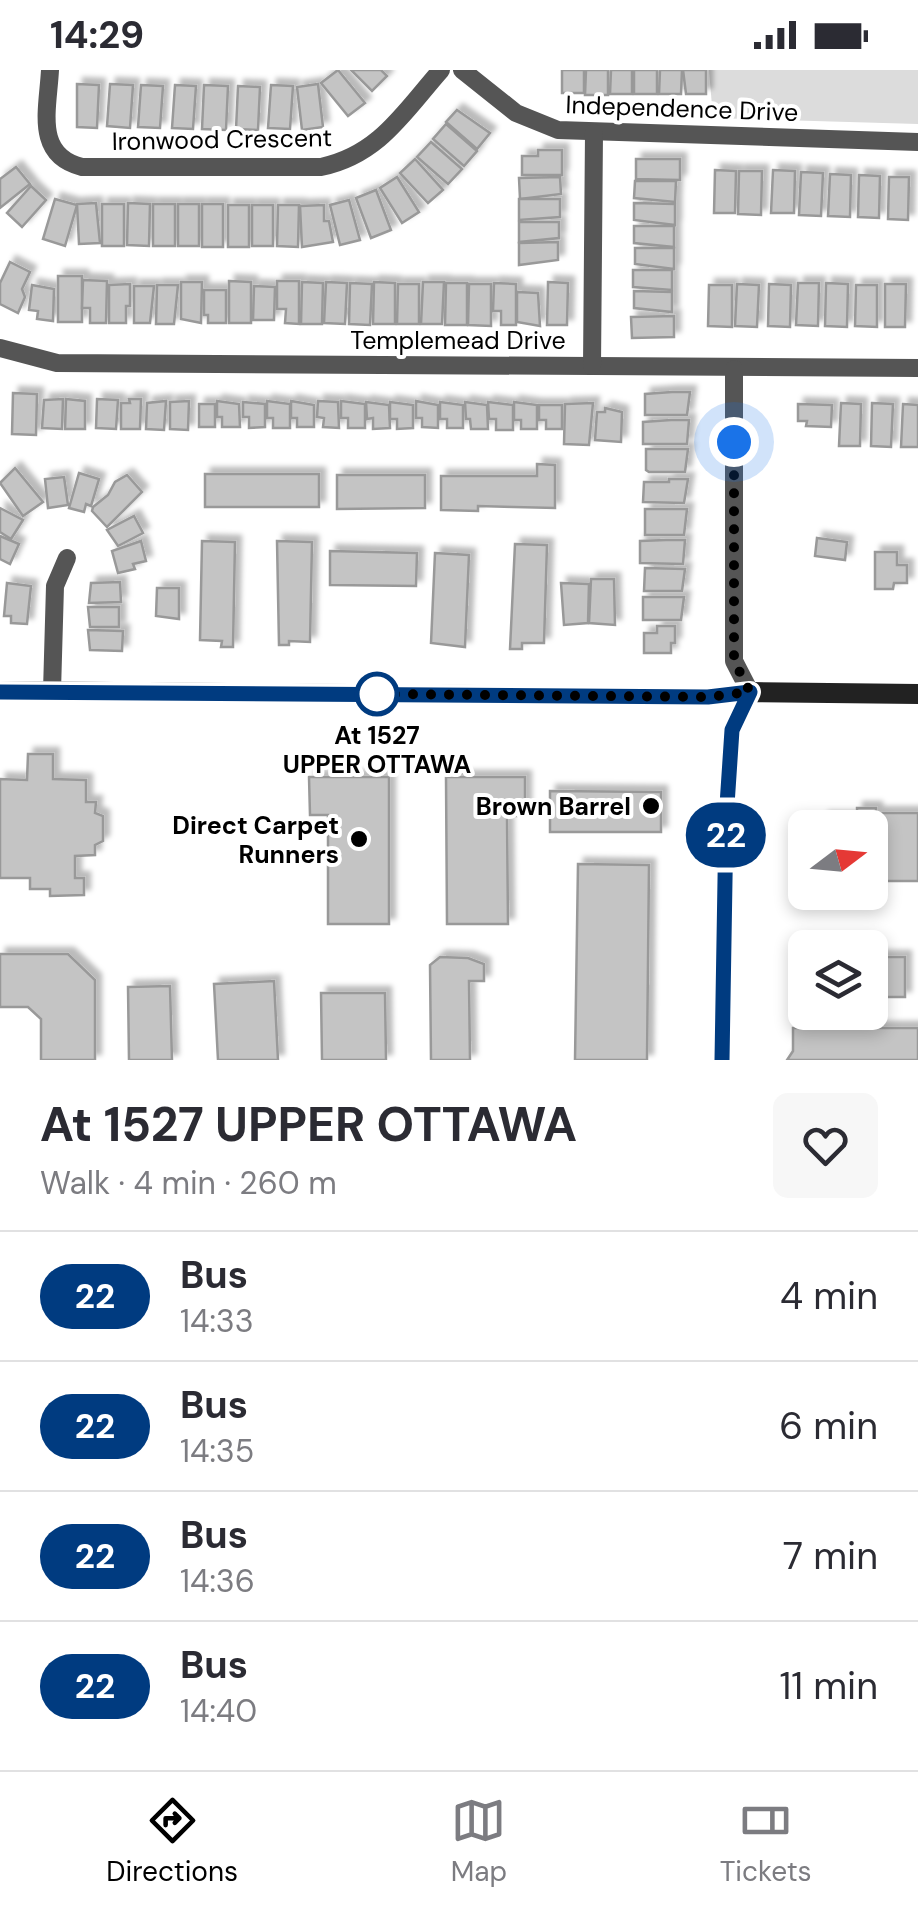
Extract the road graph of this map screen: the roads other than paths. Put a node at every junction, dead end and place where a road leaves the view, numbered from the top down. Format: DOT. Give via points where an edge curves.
graph roads {
  1 [pos="50,70"];
  2 [pos="441,70"];
  3 [pos="462,70"];
  4 [pos="594,133"];
  5 [pos="918,142"];
  6 [pos="0,348"];
  7 [pos="592,366"];
  8 [pos="918,368"];
  9 [pos="734,369"];
  10 [pos="67,558"];
  11 [pos="0,692"];
  12 [pos="52,692"];
  13 [pos="750,692"];
  14 [pos="918,694"];
  15 [pos="722,1060"];
  1 -- 2 [label="street, Ironwood Crescent" via="47,137 61,160 82,167 338,164 379,142"];
  3 -- 4 [label="street, Independence Drive" via="526,118"];
  4 -- 5 [label="street, Independence Drive"];
  4 -- 7 [label="street"];
  6 -- 7 [label="street, Templemead Drive" via="56,363"];
  7 -- 9 [label="street, Templemead Drive"];
  8 -- 9 [label="street, Templemead Drive"];
  9 -- 13 [label="street" via="734,661"];
  10 -- 12 [label="street" via="55,586"];
  11 -- 12 [label="main road"];
  12 -- 13 [label="main road"];
  13 -- 14 [label="main road"];
  13 -- 15 [label="street" via="732,730"];
}
